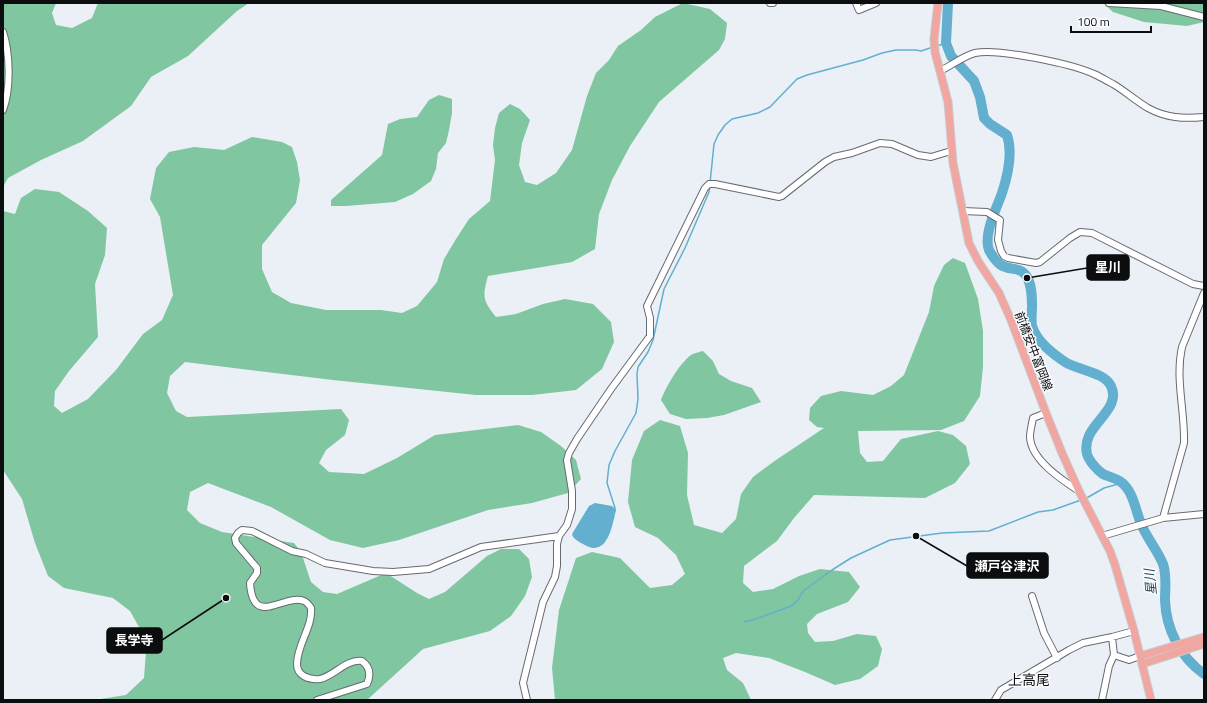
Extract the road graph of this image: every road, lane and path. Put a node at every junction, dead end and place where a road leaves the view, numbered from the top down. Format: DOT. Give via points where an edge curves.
graph roads {
  1 [pos="856,3"];
  2 [pos="876,3"];
  3 [pos="938,3"];
  4 [pos="1109,3"];
  5 [pos="1204,17"];
  6 [pos="3,32"];
  7 [pos="940,71"];
  8 [pos="3,110"];
  9 [pos="1204,117"];
  10 [pos="951,151"];
  11 [pos="963,211"];
  12 [pos="1204,286"];
  13 [pos="1204,293"];
  14 [pos="1046,413"];
  15 [pos="1079,491"];
  16 [pos="1204,514"];
  17 [pos="1163,518"];
  18 [pos="559,536"];
  19 [pos="1102,536"];
  20 [pos="1032,596"];
  21 [pos="1134,631"];
  22 [pos="1112,637"];
  23 [pos="1204,637"];
  24 [pos="1204,644"];
  25 [pos="1114,655"];
  26 [pos="1057,658"];
  27 [pos="1141,660"];
  28 [pos="317,700"];
  29 [pos="526,700"];
  30 [pos="995,700"];
  31 [pos="1102,700"];
  32 [pos="1151,700"];
  1 -- 2 [label="street" via="860,10"];
  3 -- 7 [label="main road, 前橋安中富岡線" via="934,45"];
  4 -- 5 [label="street" via="1161,6"];
  6 -- 8 [label="street" via="7,52 8,85"];
  7 -- 9 [label="street" via="974,54 986,52 1015,55 1071,66 1094,74 1161,114 1176,118"];
  7 -- 10 [label="main road, 前橋安中富岡線" via="948,107"];
  10 -- 11 [label="main road, 前橋安中富岡線"];
  10 -- 18 [label="street" via="930,157 880,142 825,162 779,197 720,185 707,185 648,306 650,336 569,453 567,460 572,509 567,525"];
  11 -- 12 [label="street" via="987,212 1000,220 998,240 1001,251 1008,258 1040,262 1080,232 1092,233 1193,284"];
  11 -- 14 [label="main road, 前橋安中富岡線" via="971,247 999,292"];
  13 -- 17 [label="street" via="1180,356 1184,444"];
  14 -- 15 [label="main road, 前橋安中富岡線"];
  14 -- 15 [label="street" via="1033,418 1031,444 1051,472"];
  15 -- 19 [label="main road, 前橋安中富岡線"];
  16 -- 17 [label="street"];
  17 -- 19 [label="street"];
  18 -- 28 [label="street" via="481,547 429,569 393,572 325,563 292,551 252,530 242,530 235,538 236,543 257,568 257,573 250,584 252,598 256,603 263,607 304,601 311,608 312,613 298,660 298,670 301,674 305,677 320,678 358,661 362,661 368,667 370,673 367,684"];
  18 -- 29 [label="street" via="555,577 543,602 523,683"];
  19 -- 21 [label="main road, 前橋安中富岡線" via="1115,565"];
  20 -- 26 [label="street" via="1044,633"];
  21 -- 22 [label="street"];
  21 -- 27 [label="main road, 前橋安中富岡線"];
  22 -- 25 [label="street"];
  22 -- 26 [label="street" via="1083,643"];
  23 -- 27 [label="main road"];
  24 -- 27 [label="main road"];
  25 -- 27 [label="street" via="1129,660"];
  25 -- 31 [label="street"];
  26 -- 30 [label="street" via="1001,690"];
  27 -- 32 [label="main road, 前橋安中富岡線"];
}
